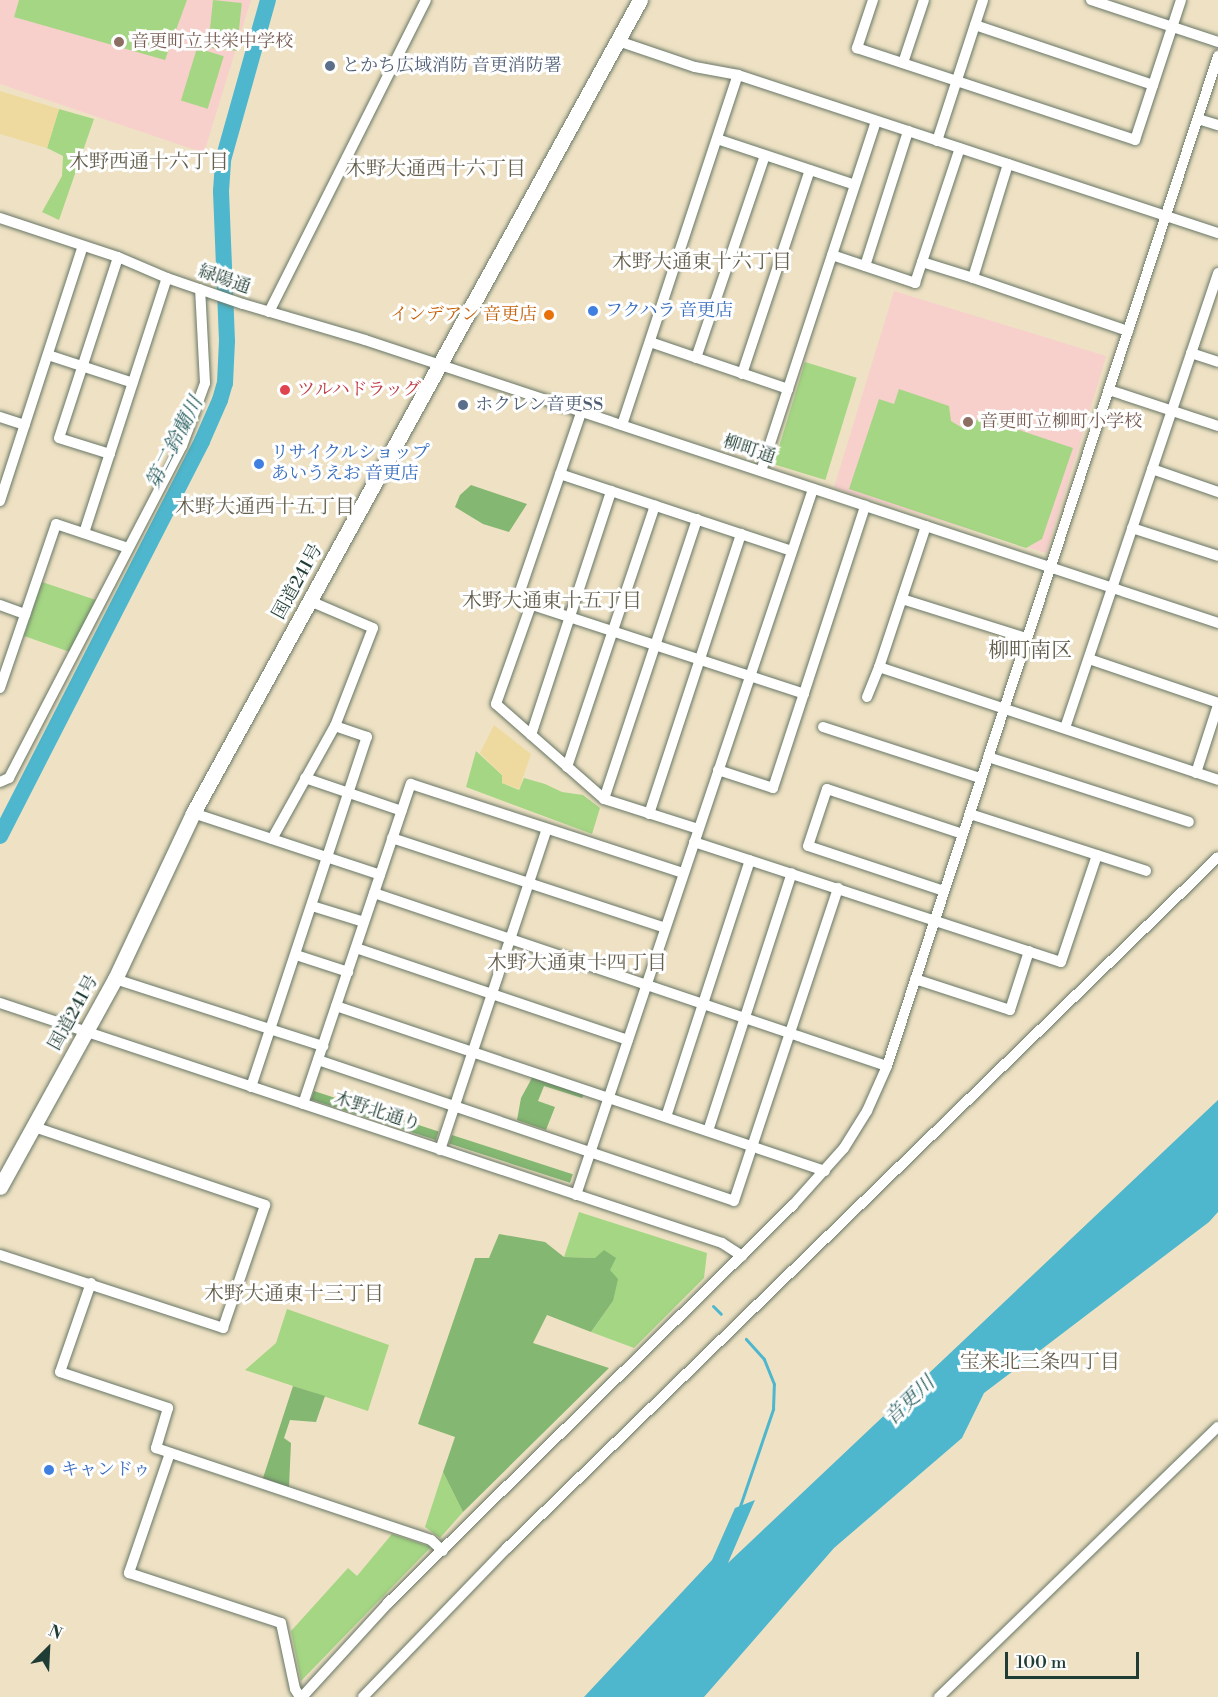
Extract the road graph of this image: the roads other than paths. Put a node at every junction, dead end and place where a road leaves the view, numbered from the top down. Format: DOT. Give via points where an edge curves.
graph roads {
  1 [pos="426,0"];
  2 [pos="640,0"];
  3 [pos="873,0"];
  4 [pos="924,0"];
  5 [pos="983,0"];
  6 [pos="1091,0"];
  7 [pos="1181,0"];
  8 [pos="975,25"];
  9 [pos="1172,27"];
  10 [pos="618,41"];
  11 [pos="1218,42"];
  12 [pos="1218,56"];
  13 [pos="903,63"];
  14 [pos="738,75"];
  15 [pos="956,81"];
  16 [pos="1154,85"];
  17 [pos="1198,119"];
  18 [pos="876,121"];
  19 [pos="1218,125"];
  20 [pos="908,131"];
  21 [pos="717,139"];
  22 [pos="937,141"];
  23 [pos="960,148"];
  24 [pos="765,155"];
  25 [pos="1008,164"];
  26 [pos="810,170"];
  27 [pos="855,185"];
  28 [pos="1166,216"];
  29 [pos="0,218"];
  30 [pos="1218,233"];
  31 [pos="84,246"];
  32 [pos="832,255"];
  33 [pos="118,257"];
  34 [pos="922,262"];
  35 [pos="865,266"];
  36 [pos="1218,273"];
  37 [pos="167,278"];
  38 [pos="973,278"];
  39 [pos="203,290"];
  40 [pos="269,312"];
  41 [pos="1128,331"];
  42 [pos="650,342"];
  43 [pos="1191,353"];
  44 [pos="48,355"];
  45 [pos="696,358"];
  46 [pos="1218,362"];
  47 [pos="440,365"];
  48 [pos="82,367"];
  49 [pos="742,374"];
  50 [pos="133,383"];
  51 [pos="788,389"];
  52 [pos="1109,390"];
  53 [pos="1172,411"];
  54 [pos="581,413"];
  55 [pos="0,417"];
  56 [pos="25,425"];
  57 [pos="622,425"];
  58 [pos="1218,426"];
  59 [pos="110,454"];
  60 [pos="1152,470"];
  61 [pos="761,471"];
  62 [pos="560,474"];
  63 [pos="3,482"];
  64 [pos="813,489"];
  65 [pos="611,491"];
  66 [pos="1218,492"];
  67 [pos="0,501"];
  68 [pos="655,505"];
  69 [pos="865,506"];
  70 [pos="697,519"];
  71 [pos="926,526"];
  72 [pos="1132,528"];
  73 [pos="84,533"];
  74 [pos="741,534"];
  75 [pos="128,548"];
  76 [pos="792,551"];
  77 [pos="1218,556"];
  78 [pos="1049,566"];
  79 [pos="1112,588"];
  80 [pos="902,599"];
  81 [pos="310,601"];
  82 [pos="0,605"];
  83 [pos="531,605"];
  84 [pos="25,614"];
  85 [pos="570,618"];
  86 [pos="1218,623"];
  87 [pos="612,632"];
  88 [pos="1026,638"];
  89 [pos="655,646"];
  90 [pos="1089,659"];
  91 [pos="700,660"];
  92 [pos="879,666"];
  93 [pos="749,676"];
  94 [pos="0,688"];
  95 [pos="804,694"];
  96 [pos="867,697"];
  97 [pos="1218,704"];
  98 [pos="1003,709"];
  99 [pos="335,726"];
  100 [pos="823,727"];
  101 [pos="1065,728"];
  102 [pos="531,735"];
  103 [pos="988,757"];
  104 [pos="567,767"];
  105 [pos="718,770"];
  106 [pos="1196,773"];
  107 [pos="305,778"];
  108 [pos="980,778"];
  109 [pos="1218,780"];
  110 [pos="0,782"];
  111 [pos="349,793"];
  112 [pos="604,799"];
  113 [pos="402,811"];
  114 [pos="193,813"];
  115 [pos="649,813"];
  116 [pos="970,814"];
  117 [pos="1189,822"];
  118 [pos="547,829"];
  119 [pos="698,829"];
  120 [pos="963,834"];
  121 [pos="393,838"];
  122 [pos="272,840"];
  123 [pos="694,842"];
  124 [pos="1097,855"];
  125 [pos="1218,856"];
  126 [pos="328,858"];
  127 [pos="750,860"];
  128 [pos="1146,872"];
  129 [pos="683,873"];
  130 [pos="792,873"];
  131 [pos="380,875"];
  132 [pos="529,883"];
  133 [pos="838,888"];
  134 [pos="944,891"];
  135 [pos="374,892"];
  136 [pos="312,906"];
  137 [pos="935,920"];
  138 [pos="364,922"];
  139 [pos="665,928"];
  140 [pos="510,939"];
  141 [pos="356,948"];
  142 [pos="1029,951"];
  143 [pos="296,955"];
  144 [pos="348,972"];
  145 [pos="115,979"];
  146 [pos="915,979"];
  147 [pos="646,985"];
  148 [pos="492,994"];
  149 [pos="0,1004"];
  150 [pos="703,1004"];
  151 [pos="336,1006"];
  152 [pos="745,1018"];
  153 [pos="271,1030"];
  154 [pos="85,1033"];
  155 [pos="789,1033"];
  156 [pos="628,1040"];
  157 [pos="323,1046"];
  158 [pos="473,1052"];
  159 [pos="318,1060"];
  160 [pos="887,1066"];
  161 [pos="251,1087"];
  162 [pos="609,1098"];
  163 [pos="303,1104"];
  164 [pos="454,1106"];
  165 [pos="666,1117"];
  166 [pos="34,1127"];
  167 [pos="708,1131"];
  168 [pos="752,1146"];
  169 [pos="440,1150"];
  170 [pos="591,1152"];
  171 [pos="825,1171"];
  172 [pos="0,1187"];
  173 [pos="576,1195"];
  174 [pos="0,1255"];
  175 [pos="742,1256"];
  176 [pos="91,1283"];
  177 [pos="1218,1427"];
  178 [pos="170,1454"];
  179 [pos="443,1551"];
  180 [pos="301,1697"];
  181 [pos="363,1697"];
  182 [pos="939,1697"];
  1 -- 40 [label="street"];
  2 -- 10 [label="highway, 国道241号"];
  3 -- 13 [label="street" via="857,48"];
  4 -- 13 [label="street"];
  5 -- 8 [label="street"];
  6 -- 9 [label="street"];
  7 -- 9 [label="street"];
  8 -- 15 [label="street"];
  8 -- 16 [label="street"];
  9 -- 11 [label="street"];
  9 -- 16 [label="street"];
  10 -- 14 [label="street" via="695,67"];
  10 -- 47 [label="highway, 国道241号"];
  12 -- 17 [label="street"];
  13 -- 15 [label="street"];
  14 -- 18 [label="street"];
  14 -- 21 [label="street"];
  15 -- 16 [label="street" via="1136,140"];
  15 -- 22 [label="street"];
  17 -- 19 [label="street"];
  17 -- 28 [label="street"];
  18 -- 20 [label="street"];
  18 -- 27 [label="street"];
  20 -- 22 [label="street"];
  20 -- 35 [label="street"];
  21 -- 24 [label="street"];
  21 -- 42 [label="street"];
  22 -- 23 [label="street"];
  23 -- 25 [label="street"];
  23 -- 34 [label="street"];
  24 -- 26 [label="street"];
  24 -- 45 [label="street"];
  25 -- 28 [label="street"];
  25 -- 38 [label="street"];
  26 -- 27 [label="street"];
  26 -- 49 [label="street"];
  27 -- 32 [label="street"];
  28 -- 30 [label="street"];
  28 -- 41 [label="street"];
  29 -- 31 [label="street, 緑陽通"];
  31 -- 33 [label="street, 緑陽通"];
  31 -- 44 [label="street"];
  32 -- 35 [label="street"];
  32 -- 51 [label="street"];
  33 -- 37 [label="street, 緑陽通"];
  33 -- 48 [label="street"];
  34 -- 35 [label="street" via="915,283"];
  34 -- 38 [label="street"];
  36 -- 43 [label="street"];
  37 -- 39 [label="street, 緑陽通"];
  37 -- 50 [label="street"];
  38 -- 41 [label="street"];
  39 -- 40 [label="street, 緑陽通"];
  39 -- 75 [label="street" via="205,383 182,446"];
  40 -- 47 [label="street, 緑陽通"];
  41 -- 52 [label="street"];
  42 -- 45 [label="street"];
  42 -- 57 [label="street"];
  43 -- 46 [label="street"];
  43 -- 53 [label="street"];
  44 -- 48 [label="street"];
  44 -- 56 [label="street"];
  45 -- 49 [label="street"];
  47 -- 54 [label="street, 柳町通"];
  47 -- 81 [label="highway, 国道241号"];
  48 -- 50 [label="street"];
  48 -- 59 [label="street" via="59,438"];
  49 -- 51 [label="street"];
  50 -- 59 [label="street"];
  51 -- 61 [label="street"];
  52 -- 53 [label="street"];
  52 -- 78 [label="street"];
  53 -- 58 [label="street"];
  53 -- 60 [label="street"];
  54 -- 57 [label="street, 柳町通"];
  54 -- 62 [label="street"];
  55 -- 56 [label="street"];
  56 -- 63 [label="street"];
  57 -- 61 [label="street, 柳町通"];
  59 -- 73 [label="street"];
  60 -- 66 [label="street"];
  60 -- 72 [label="street"];
  61 -- 64 [label="street, 柳町通"];
  62 -- 65 [label="street"];
  62 -- 83 [label="street" via="517,600"];
  63 -- 67 [label="street"];
  64 -- 69 [label="street, 柳町通"];
  64 -- 76 [label="street"];
  65 -- 68 [label="street"];
  65 -- 85 [label="street"];
  68 -- 70 [label="street"];
  68 -- 87 [label="street"];
  69 -- 71 [label="street, 柳町通"];
  69 -- 95 [label="street"];
  70 -- 74 [label="street"];
  70 -- 89 [label="street"];
  71 -- 78 [label="street, 柳町通"];
  71 -- 80 [label="street"];
  72 -- 77 [label="street"];
  72 -- 79 [label="street"];
  73 -- 75 [label="street"];
  73 -- 84 [label="street" via="56,524"];
  74 -- 76 [label="street"];
  74 -- 91 [label="street"];
  75 -- 110 [label="street" via="9,778"];
  76 -- 93 [label="street"];
  78 -- 79 [label="street, 柳町通"];
  78 -- 88 [label="street"];
  79 -- 86 [label="street, 柳町通"];
  79 -- 90 [label="street"];
  80 -- 88 [label="street"];
  80 -- 92 [label="street"];
  81 -- 99 [label="street" via="373,628"];
  81 -- 114 [label="highway, 国道241号"];
  82 -- 84 [label="street"];
  83 -- 85 [label="street"];
  83 -- 102 [label="street" via="496,704"];
  84 -- 94 [label="street"];
  85 -- 87 [label="street"];
  85 -- 102 [label="street"];
  87 -- 89 [label="street"];
  87 -- 104 [label="street"];
  88 -- 98 [label="street"];
  89 -- 91 [label="street"];
  89 -- 112 [label="street"];
  90 -- 97 [label="street"];
  90 -- 101 [label="street"];
  91 -- 93 [label="street"];
  91 -- 115 [label="street"];
  92 -- 96 [label="street"];
  92 -- 98 [label="street"];
  93 -- 95 [label="street"];
  93 -- 105 [label="street"];
  95 -- 105 [label="street" via="773,788"];
  97 -- 106 [label="street"];
  98 -- 101 [label="street"];
  98 -- 103 [label="street"];
  99 -- 107 [label="street"];
  99 -- 111 [label="street" via="368,737"];
  100 -- 108 [label="street"];
  101 -- 106 [label="street"];
  102 -- 104 [label="street"];
  103 -- 108 [label="street"];
  103 -- 117 [label="street"];
  104 -- 112 [label="street"];
  105 -- 119 [label="street"];
  106 -- 109 [label="street"];
  107 -- 111 [label="street"];
  107 -- 122 [label="street"];
  108 -- 116 [label="street"];
  111 -- 113 [label="street"];
  111 -- 126 [label="street"];
  112 -- 115 [label="street"];
  113 -- 118 [label="street" via="411,784"];
  113 -- 121 [label="street"];
  114 -- 122 [label="street"];
  114 -- 145 [label="highway, 国道241号"];
  115 -- 119 [label="street"];
  116 -- 120 [label="street"];
  116 -- 124 [label="street"];
  118 -- 129 [label="street"];
  118 -- 132 [label="street"];
  119 -- 123 [label="street"];
  120 -- 134 [label="street"];
  120 -- 134 [label="street" via="827,789 808,846"];
  121 -- 131 [label="street"];
  121 -- 132 [label="street"];
  122 -- 126 [label="street"];
  123 -- 127 [label="street"];
  123 -- 129 [label="street"];
  124 -- 128 [label="street"];
  124 -- 142 [label="street" via="1061,962"];
  125 -- 181 [label="street" via="507,1548"];
  126 -- 131 [label="street"];
  126 -- 136 [label="street"];
  127 -- 130 [label="street"];
  127 -- 150 [label="street"];
  129 -- 139 [label="street"];
  130 -- 133 [label="street"];
  130 -- 152 [label="street"];
  131 -- 135 [label="street"];
  132 -- 139 [label="street"];
  132 -- 140 [label="street"];
  133 -- 137 [label="street"];
  133 -- 155 [label="street"];
  134 -- 137 [label="street"];
  135 -- 138 [label="street"];
  135 -- 140 [label="street"];
  136 -- 138 [label="street"];
  136 -- 143 [label="street"];
  137 -- 142 [label="street"];
  137 -- 146 [label="street"];
  138 -- 141 [label="street"];
  139 -- 147 [label="street"];
  140 -- 147 [label="street"];
  140 -- 148 [label="street"];
  141 -- 144 [label="street"];
  141 -- 148 [label="street"];
  142 -- 146 [label="street" via="1010,1010"];
  143 -- 144 [label="street"];
  143 -- 153 [label="street"];
  144 -- 151 [label="street"];
  145 -- 153 [label="street"];
  145 -- 154 [label="highway, 国道241号"];
  146 -- 160 [label="street"];
  147 -- 150 [label="street"];
  147 -- 156 [label="street"];
  148 -- 156 [label="street"];
  148 -- 158 [label="street"];
  149 -- 154 [label="street, 木野北通り"];
  150 -- 152 [label="street"];
  150 -- 165 [label="street"];
  151 -- 157 [label="street"];
  151 -- 158 [label="street"];
  152 -- 155 [label="street"];
  152 -- 167 [label="street"];
  153 -- 157 [label="street"];
  153 -- 161 [label="street"];
  154 -- 161 [label="street, 木野北通り"];
  154 -- 166 [label="highway, 国道241号"];
  155 -- 160 [label="street"];
  155 -- 168 [label="street"];
  156 -- 162 [label="street"];
  157 -- 159 [label="street"];
  158 -- 162 [label="street"];
  158 -- 164 [label="street"];
  159 -- 163 [label="street"];
  159 -- 164 [label="street"];
  160 -- 171 [label="street" via="867,1111"];
  161 -- 163 [label="street, 木野北通り"];
  162 -- 165 [label="street"];
  162 -- 170 [label="street"];
  163 -- 169 [label="street, 木野北通り"];
  164 -- 169 [label="street"];
  164 -- 170 [label="street"];
  165 -- 167 [label="street"];
  166 -- 172 [label="highway, 国道241号"];
  166 -- 176 [label="street" via="265,1205 223,1328"];
  167 -- 168 [label="street"];
  168 -- 170 [label="street" via="734,1201"];
  168 -- 171 [label="street"];
  169 -- 173 [label="street, 木野北通り"];
  170 -- 173 [label="street"];
  171 -- 175 [label="street"];
  173 -- 175 [label="street, 木野北通り" via="722,1244"];
  174 -- 176 [label="street"];
  175 -- 179 [label="street"];
  176 -- 178 [label="street" via="60,1372 168,1408 156,1448"];
  177 -- 182 [label="street"];
  178 -- 179 [label="street" via="431,1540"];
  178 -- 180 [label="street" via="129,1573 281,1623"];
  179 -- 180 [label="street"];
}
